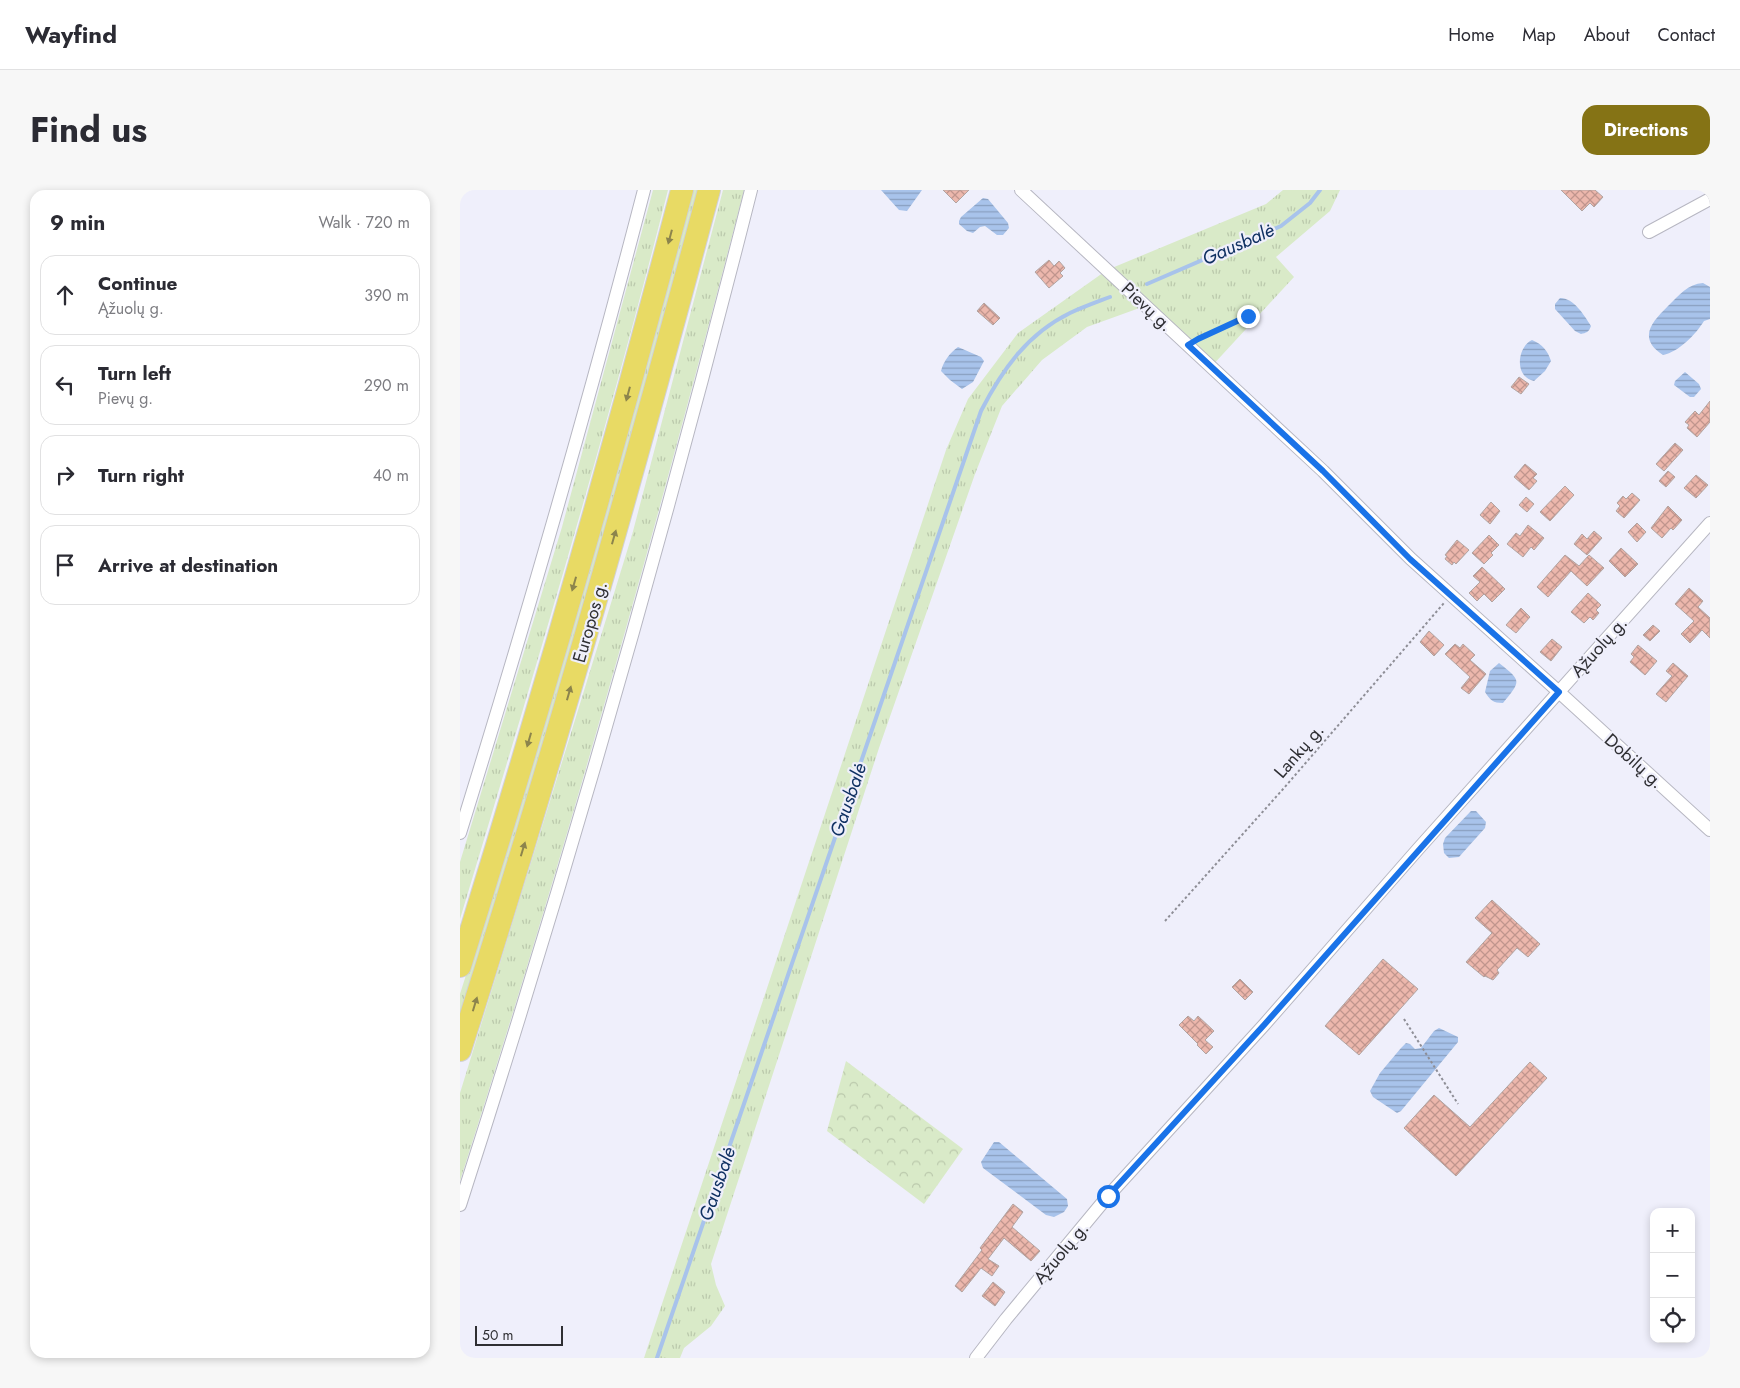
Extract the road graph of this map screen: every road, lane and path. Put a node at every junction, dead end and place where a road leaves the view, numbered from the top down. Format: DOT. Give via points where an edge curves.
graph roads {
  1 [pos="644,190"];
  2 [pos="682,190"];
  3 [pos="709,190"];
  4 [pos="751,190"];
  5 [pos="1021,190"];
  6 [pos="1710,199"];
  7 [pos="1649,232"];
  8 [pos="1248,316"];
  9 [pos="1188,345"];
  10 [pos="1710,523"];
  11 [pos="1450,596"];
  12 [pos="1559,692"];
  13 [pos="1710,830"];
  14 [pos="460,833"];
  15 [pos="1165,921"];
  16 [pos="460,966"];
  17 [pos="1404,1019"];
  18 [pos="460,1050"];
  19 [pos="1458,1104"];
  20 [pos="460,1205"];
  21 [pos="976,1358"];
  1 -- 14 [label="street" via="551,532"];
  2 -- 16 [label="highway, Europos g., one-way" via="573,590"];
  18 -- 3 [label="highway, Europos g., one-way" via="534,813"];
  4 -- 20 [label="street" via="608,718"];
  5 -- 9 [label="street, Pievų g."];
  6 -- 7 [label="street"];
  8 -- 9 [label="path"];
  9 -- 11 [label="street, Pievų g."];
  10 -- 12 [label="street, Ąžuolų g."];
  11 -- 12 [label="street, Pievų g."];
  11 -- 15 [label="path, Lankų g."];
  12 -- 13 [label="street, Dobilų g."];
  12 -- 21 [label="street, Ąžuolų g." via="1108,1196"];
  17 -- 19 [label="path"];
}
